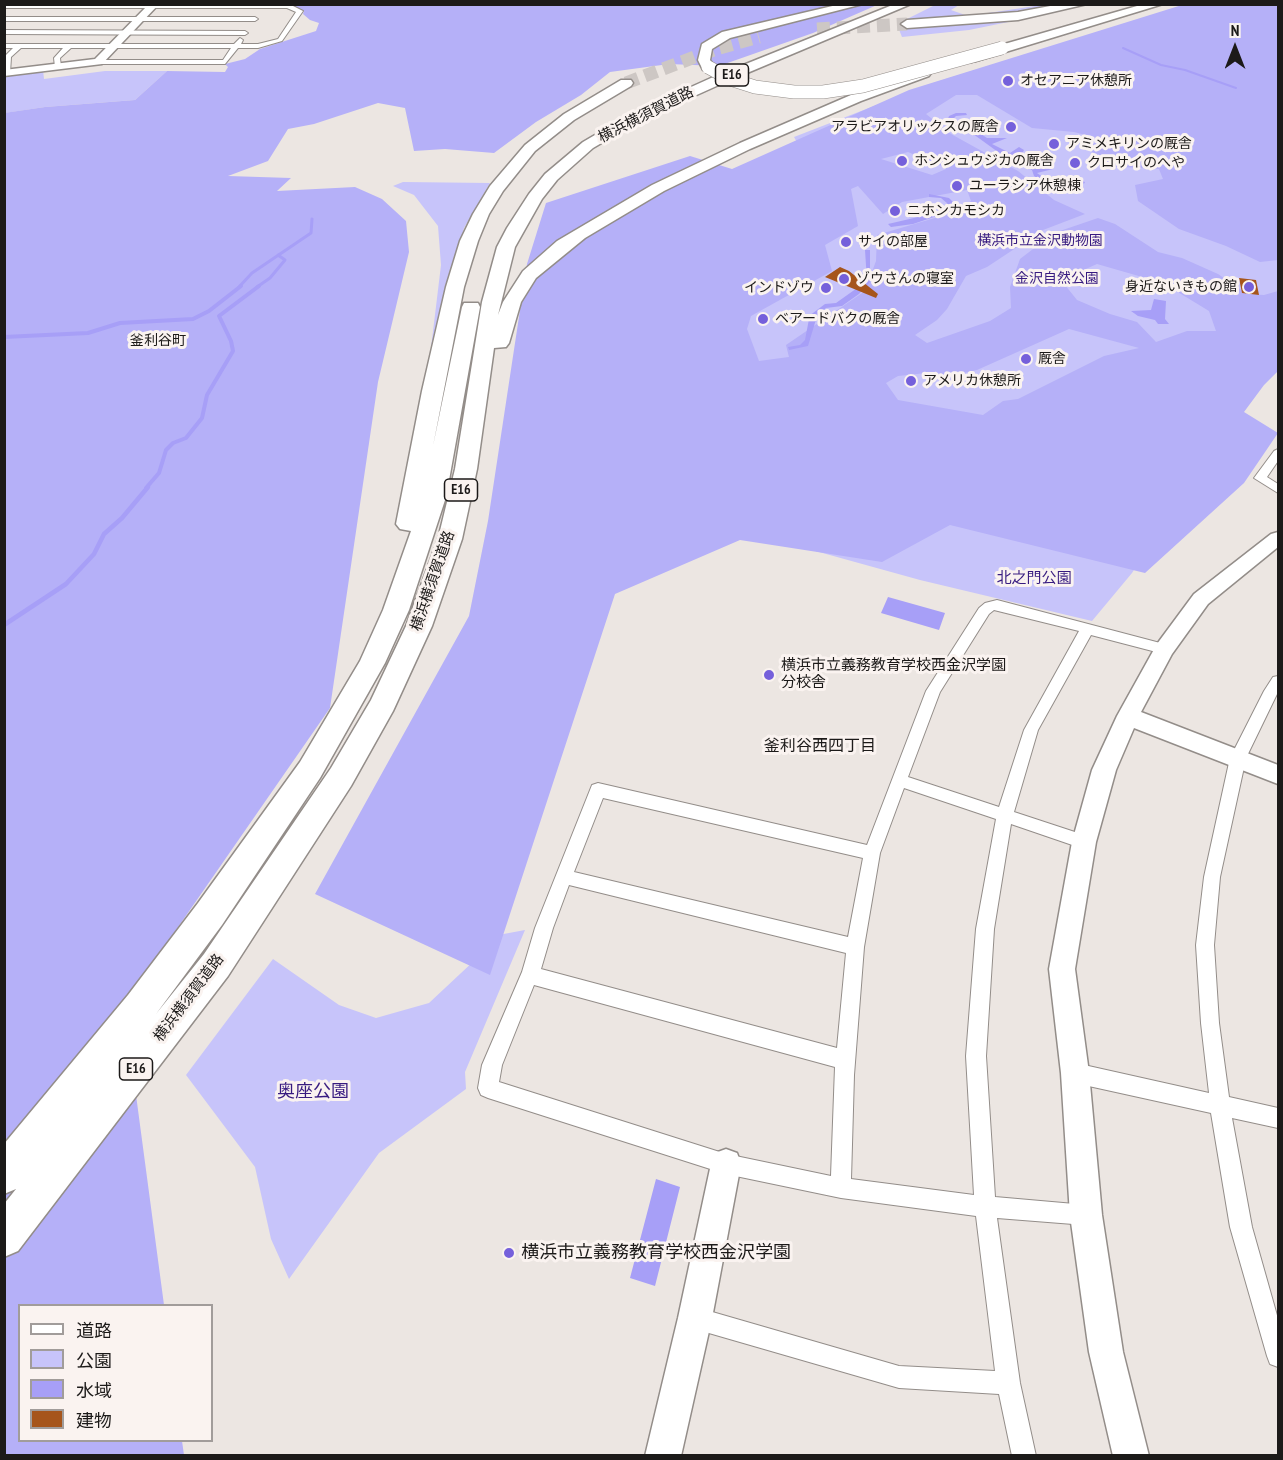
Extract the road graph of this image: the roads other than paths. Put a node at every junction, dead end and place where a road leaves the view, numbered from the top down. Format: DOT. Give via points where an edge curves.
graph roads {
  1 [pos="858,4"];
  2 [pos="885,4"];
  3 [pos="906,4"];
  4 [pos="1082,4"];
  5 [pos="1158,4"];
  6 [pos="26,5"];
  7 [pos="154,5"];
  8 [pos="266,5"];
  9 [pos="4,6"];
  10 [pos="140,19"];
  11 [pos="255,19"];
  12 [pos="6,20"];
  13 [pos="907,24"];
  14 [pos="807,30"];
  15 [pos="4,32"];
  16 [pos="127,32"];
  17 [pos="245,33"];
  18 [pos="759,37"];
  19 [pos="4,46"];
  20 [pos="18,46"];
  21 [pos="113,46"];
  22 [pos="235,46"];
  23 [pos="68,47"];
  24 [pos="1002,48"];
  25 [pos="98,62"];
  26 [pos="58,67"];
  27 [pos="6,73"];
  28 [pos="626,83"];
  29 [pos="559,163"];
  30 [pos="531,192"];
  31 [pos="1278,453"];
  32 [pos="1278,489"];
  33 [pos="1278,538"];
  34 [pos="419,626"];
  35 [pos="1087,629"];
  36 [pos="1164,649"];
  37 [pos="1275,691"];
  38 [pos="1128,716"];
  39 [pos="335,729"];
  40 [pos="1238,758"];
  41 [pos="1278,775"];
  42 [pos="899,780"];
  43 [pos="1004,817"];
  44 [pos="1084,842"];
  45 [pos="872,853"];
  46 [pos="565,877"];
  47 [pos="855,948"];
  48 [pos="530,975"];
  49 [pos="845,1060"];
  50 [pos="1075,1073"];
  51 [pos="1220,1107"];
  52 [pos="1278,1118"];
  53 [pos="726,1164"];
  54 [pos="4,1174"];
  55 [pos="841,1188"];
  56 [pos="985,1207"];
  57 [pos="1086,1215"];
  58 [pos="4,1237"];
  59 [pos="695,1318"];
  60 [pos="1278,1356"];
  61 [pos="1008,1383"];
  62 [pos="663,1455"];
  63 [pos="1024,1455"];
  64 [pos="1131,1455"];
  1 -- 24 [label="highway, E16, bridge" via="726,35 704,51 704,60 722,76 755,87 823,92 863,86"];
  2 -- 29 [label="highway, 横浜横須賀道路 / E16" via="829,31 646,103 598,129"];
  3 -- 29 [label="highway, 横浜横須賀道路 / E16" via="657,106"];
  4 -- 13 [label="highway" via="1006,18"];
  5 -- 24 [label="highway, E16"];
  6 -- 7 [label="street"];
  6 -- 9 [label="street"];
  6 -- 12 [label="street"];
  7 -- 8 [label="street"];
  7 -- 10 [label="street"];
  8 -- 11 [label="street"];
  8 -- 22 [label="street" via="300,11 280,40 258,46"];
  10 -- 11 [label="street"];
  10 -- 12 [label="street"];
  10 -- 16 [label="street"];
  11 -- 17 [label="street"];
  14 -- 18 [label="highway"];
  15 -- 16 [label="street"];
  16 -- 17 [label="street"];
  16 -- 21 [label="street"];
  17 -- 22 [label="street"];
  19 -- 20 [label="street"];
  20 -- 23 [label="street"];
  20 -- 27 [label="street" via="8,56"];
  21 -- 22 [label="street"];
  21 -- 23 [label="street"];
  21 -- 25 [label="street"];
  22 -- 25 [label="street" via="225,62"];
  23 -- 26 [label="street" via="57,58"];
  24 -- 34 [label="highway, E16, bridge" via="856,98 684,175 563,245 529,275 503,325 465,521"];
  25 -- 26 [label="street"];
  26 -- 27 [label="street"];
  28 -- 39 [label="highway, E16" via="569,117 519,159 496,189 469,241 432,392 407,528"];
  29 -- 30 [label="highway, 横浜横須賀道路 / E16"];
  30 -- 34 [label="highway, 横浜横須賀道路 / E16" via="498,273 484,340 466,469 450,539"];
  30 -- 39 [label="highway, 横浜横須賀道路 / E16" via="499,227 480,272 439,476 414,562 372,663"];
  31 -- 32 [label="street" via="1260,478"];
  33 -- 36 [label="street" via="1201,599"];
  34 -- 58 [label="highway, 横浜横須賀道路 / E16" via="383,703 341,777 216,965"];
  35 -- 36 [label="street"];
  35 -- 42 [label="street" via="990,606 933,691"];
  35 -- 43 [label="street" via="1031,730"];
  36 -- 38 [label="street"];
  37 -- 40 [label="street"];
  38 -- 40 [label="street"];
  38 -- 44 [label="street" via="1104,770"];
  39 -- 54 [label="highway, 横浜横須賀道路 / E16" via="210,914"];
  40 -- 41 [label="street"];
  40 -- 51 [label="street" via="1212,877 1205,945"];
  42 -- 43 [label="street"];
  42 -- 45 [label="street"];
  43 -- 44 [label="street"];
  43 -- 56 [label="street" via="985,929 976,1056"];
  44 -- 50 [label="street" via="1062,969"];
  45 -- 46 [label="street" via="598,790"];
  45 -- 47 [label="street"];
  46 -- 47 [label="street"];
  46 -- 48 [label="street"];
  47 -- 49 [label="street"];
  48 -- 49 [label="street"];
  48 -- 53 [label="street" via="492,1065 488,1088"];
  49 -- 55 [label="street"];
  50 -- 51 [label="street"];
  50 -- 57 [label="street"];
  51 -- 52 [label="street"];
  51 -- 60 [label="street" via="1241,1227"];
  53 -- 55 [label="street"];
  53 -- 59 [label="street"];
  55 -- 56 [label="street"];
  56 -- 57 [label="street"];
  56 -- 61 [label="street"];
  57 -- 64 [label="street" via="1106,1352"];
  59 -- 61 [label="street" via="899,1377"];
  59 -- 62 [label="street"];
  61 -- 63 [label="street"];
}
